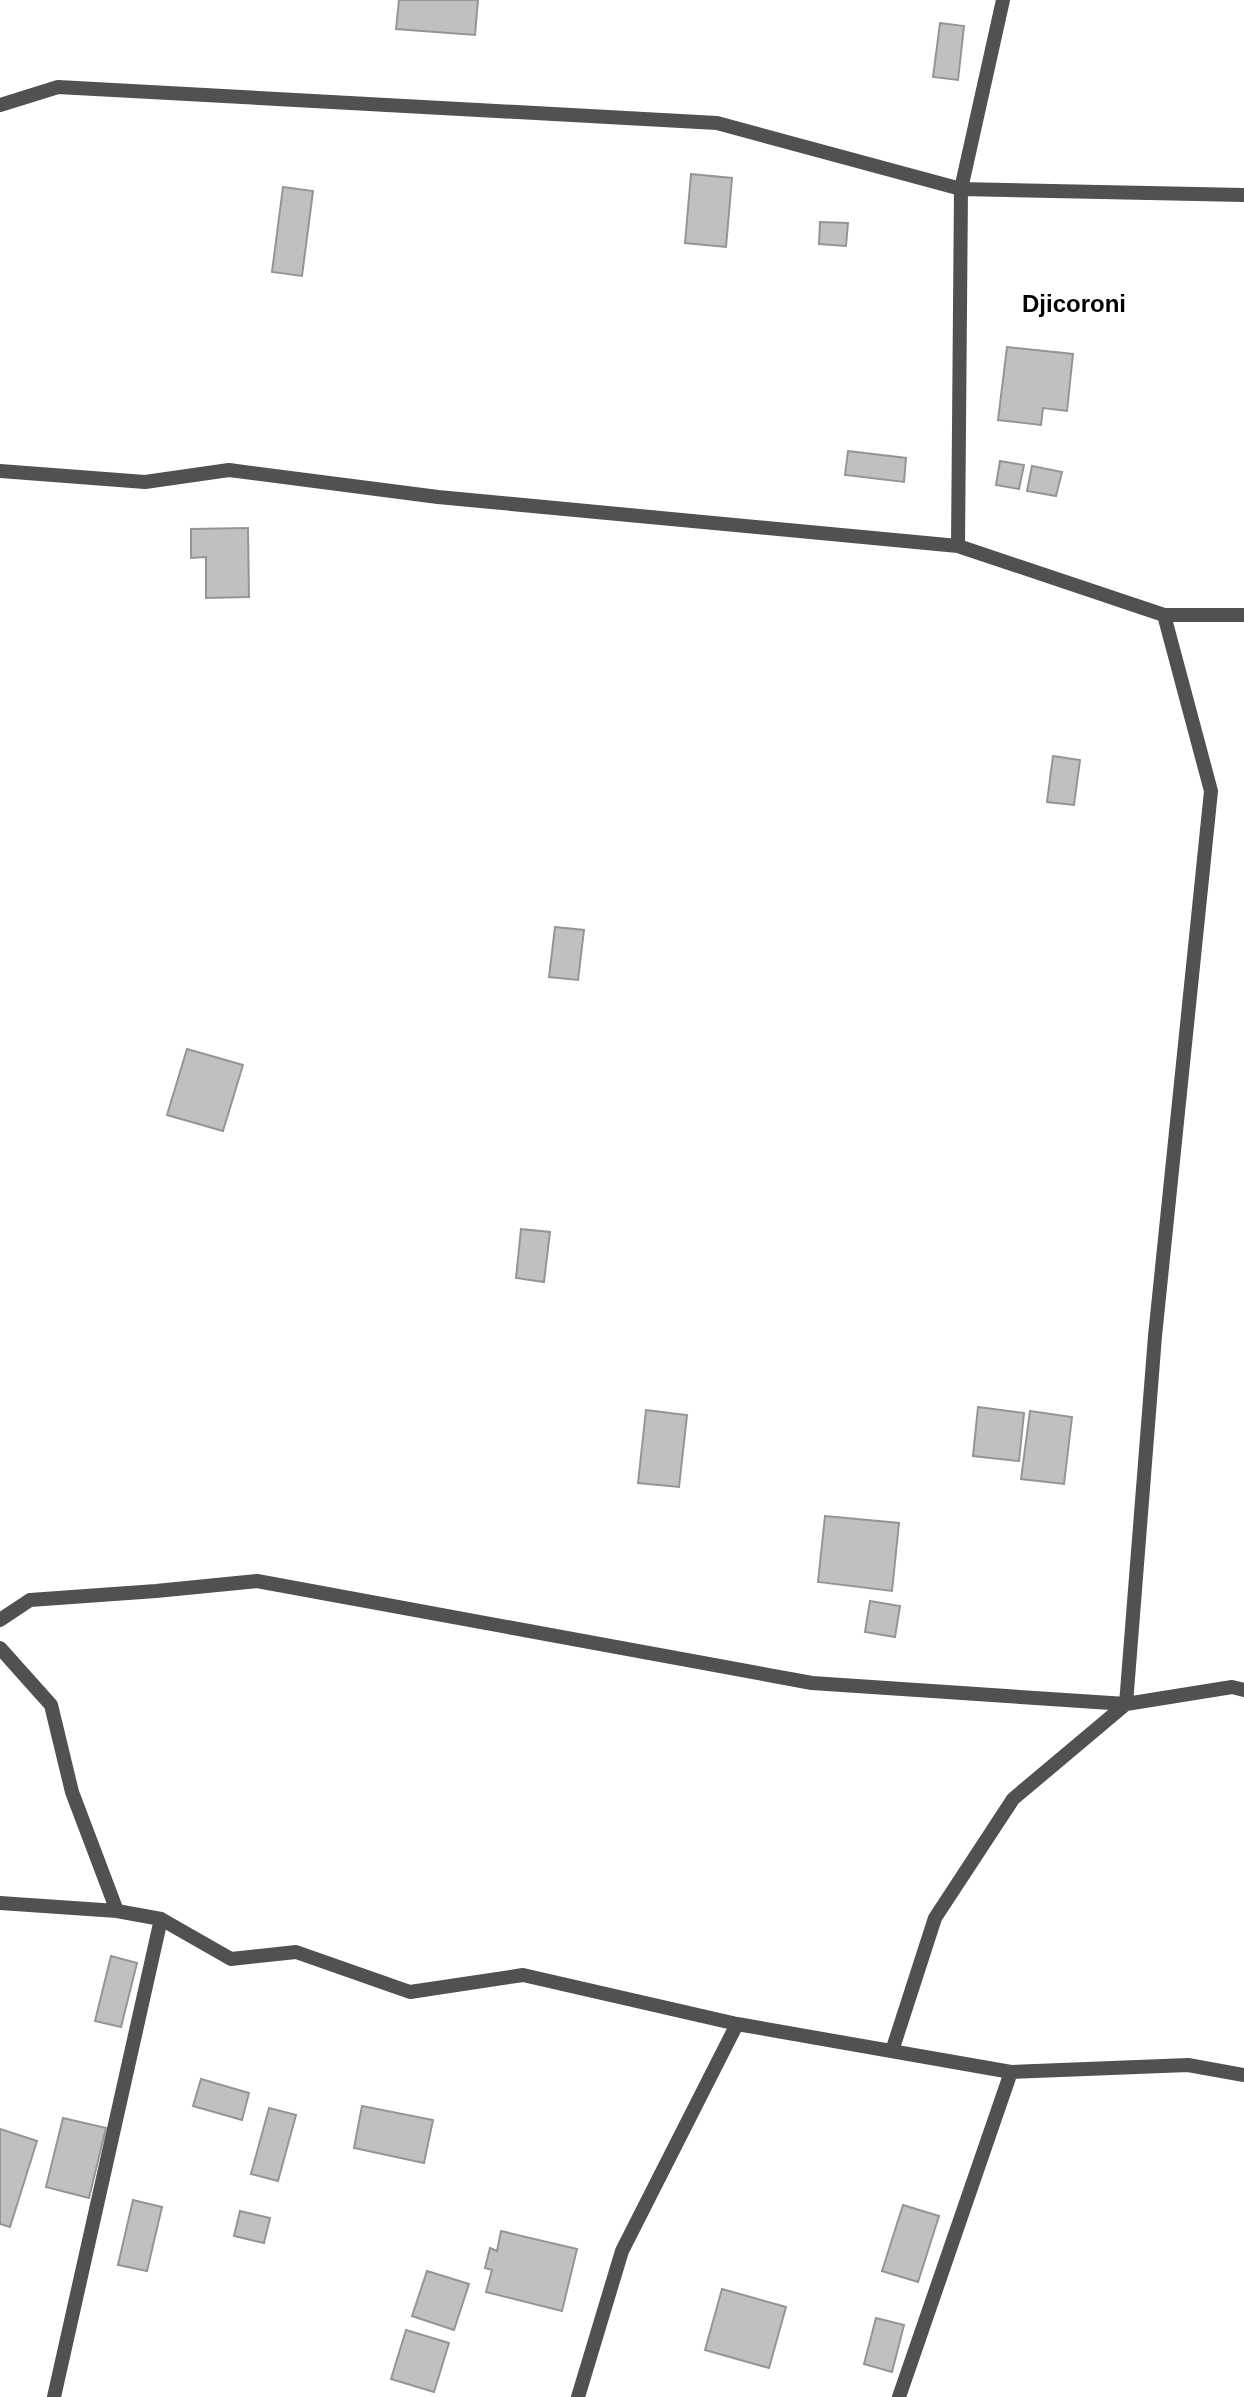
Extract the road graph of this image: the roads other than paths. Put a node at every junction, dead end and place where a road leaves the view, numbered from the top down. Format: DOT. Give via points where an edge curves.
graph roads {
  1 [pos="1003,0"];
  2 [pos="0,105"];
  3 [pos="961,189"];
  4 [pos="1244,195"];
  5 [pos="0,471"];
  6 [pos="958,546"];
  7 [pos="1164,615"];
  8 [pos="1244,615"];
  9 [pos="0,1620"];
  10 [pos="0,1648"];
  11 [pos="1244,1690"];
  12 [pos="1126,1704"];
  13 [pos="0,1903"];
  14 [pos="117,1911"];
  15 [pos="161,1919"];
  16 [pos="737,2024"];
  17 [pos="892,2051"];
  18 [pos="1011,2072"];
  19 [pos="1244,2075"];
  20 [pos="54,2397"];
  21 [pos="578,2397"];
  22 [pos="899,2397"];
  1 -- 3 [label="street"];
  2 -- 3 [label="street" via="58,87 717,122"];
  3 -- 4 [label="street"];
  3 -- 6 [label="street"];
  5 -- 6 [label="street" via="145,482 229,470 438,497"];
  6 -- 7 [label="street"];
  7 -- 8 [label="street"];
  7 -- 12 [label="street" via="1211,791 1155,1336"];
  9 -- 12 [label="street" via="30,1600 257,1581 812,1683"];
  10 -- 14 [label="street" via="51,1705 72,1792"];
  11 -- 12 [label="street" via="1232,1687"];
  12 -- 17 [label="street" via="1013,1800 935,1918"];
  13 -- 14 [label="street"];
  14 -- 15 [label="street"];
  15 -- 16 [label="street" via="231,1959 296,1952 410,1992 523,1975"];
  15 -- 20 [label="street"];
  16 -- 17 [label="street"];
  16 -- 21 [label="street" via="622,2250"];
  17 -- 18 [label="street"];
  18 -- 19 [label="street" via="1188,2065"];
  18 -- 22 [label="street"];
}
